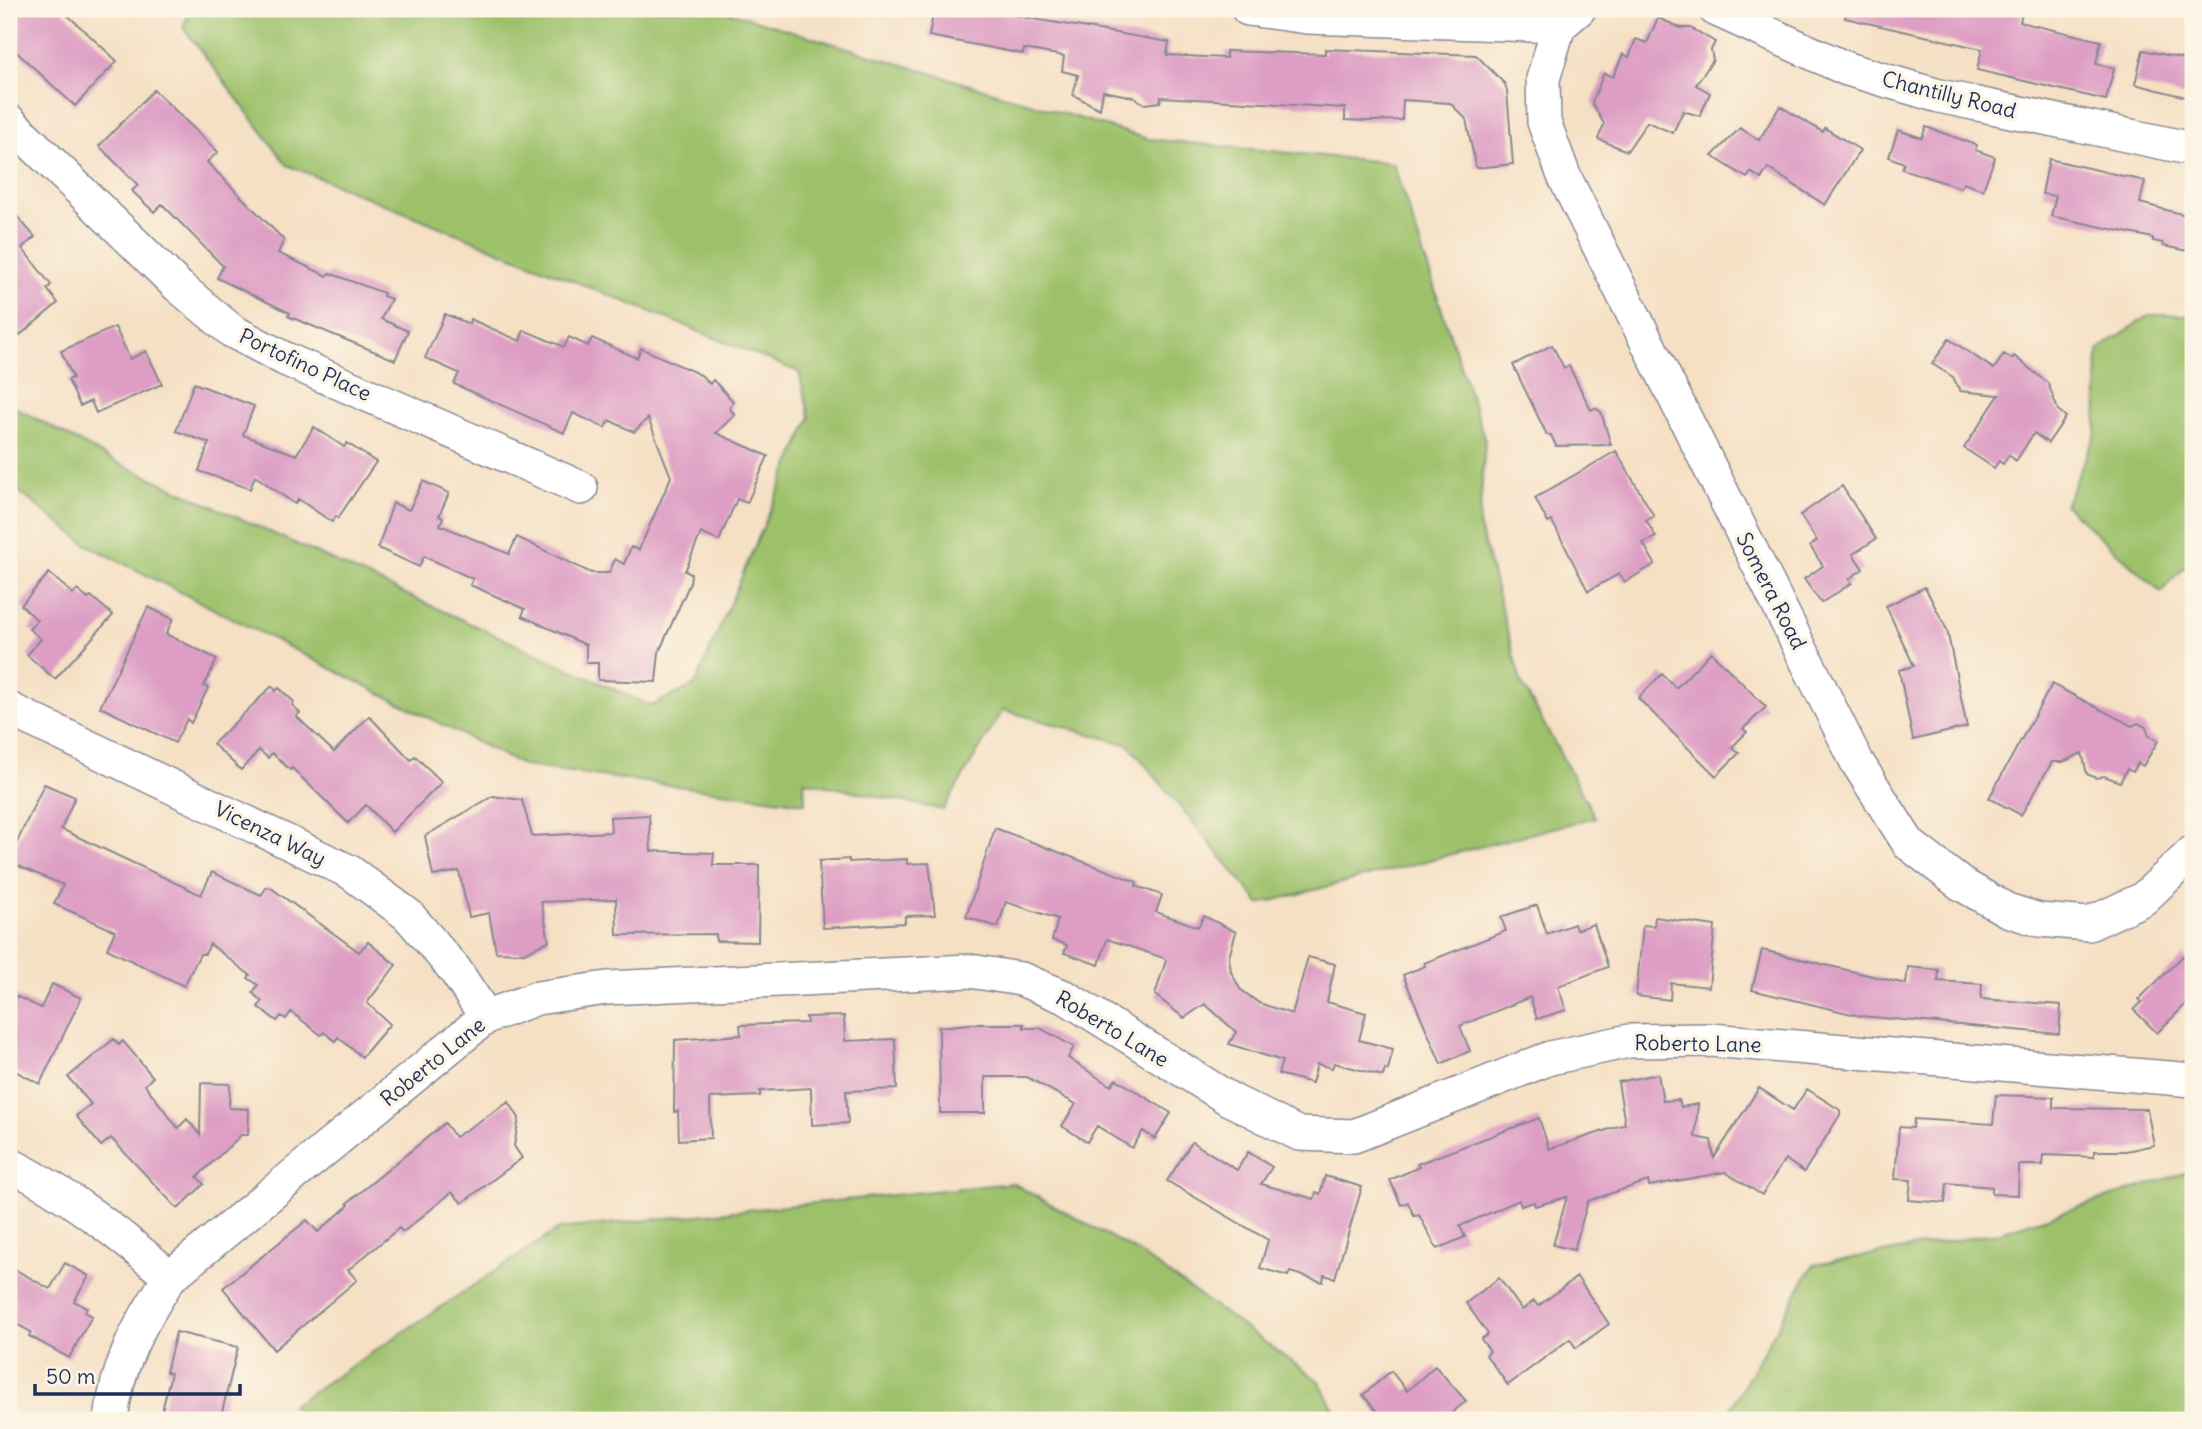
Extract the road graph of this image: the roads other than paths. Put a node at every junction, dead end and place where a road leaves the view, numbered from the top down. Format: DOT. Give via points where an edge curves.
graph roads {
  1 [pos="1248,9"];
  2 [pos="1715,9"];
  3 [pos="1569,18"];
  4 [pos="9,121"];
  5 [pos="2193,149"];
  6 [pos="581,488"];
  7 [pos="9,709"];
  8 [pos="2193,852"];
  9 [pos="486,1017"];
  10 [pos="2193,1080"];
  11 [pos="9,1164"];
  12 [pos="170,1278"];
  13 [pos="111,1420"];
  1 -- 3 [label="street" via="1307,17"];
  2 -- 5 [label="street, Chantilly Road" via="1847,69 1913,89"];
  3 -- 8 [label="street, Somera Road" via="1543,79 1544,122 1564,176 1857,762 1909,844 1961,884 2007,910 2039,920 2089,924 2143,898"];
  4 -- 6 [label="street, Portofino Place" via="177,286 232,331 285,359"];
  7 -- 9 [label="street, Vicenza Way" via="350,872 408,915 455,970"];
  9 -- 10 [label="street, Roberto Lane" via="537,998 607,988 982,973 1021,979 1067,998 1229,1099 1298,1134 1354,1136 1550,1058 1629,1041 1712,1040"];
  9 -- 12 [label="street, Roberto Lane"];
  11 -- 12 [label="street" via="104,1221"];
  12 -- 13 [label="street, Roberto Lane" via="136,1328 114,1387"];
}
